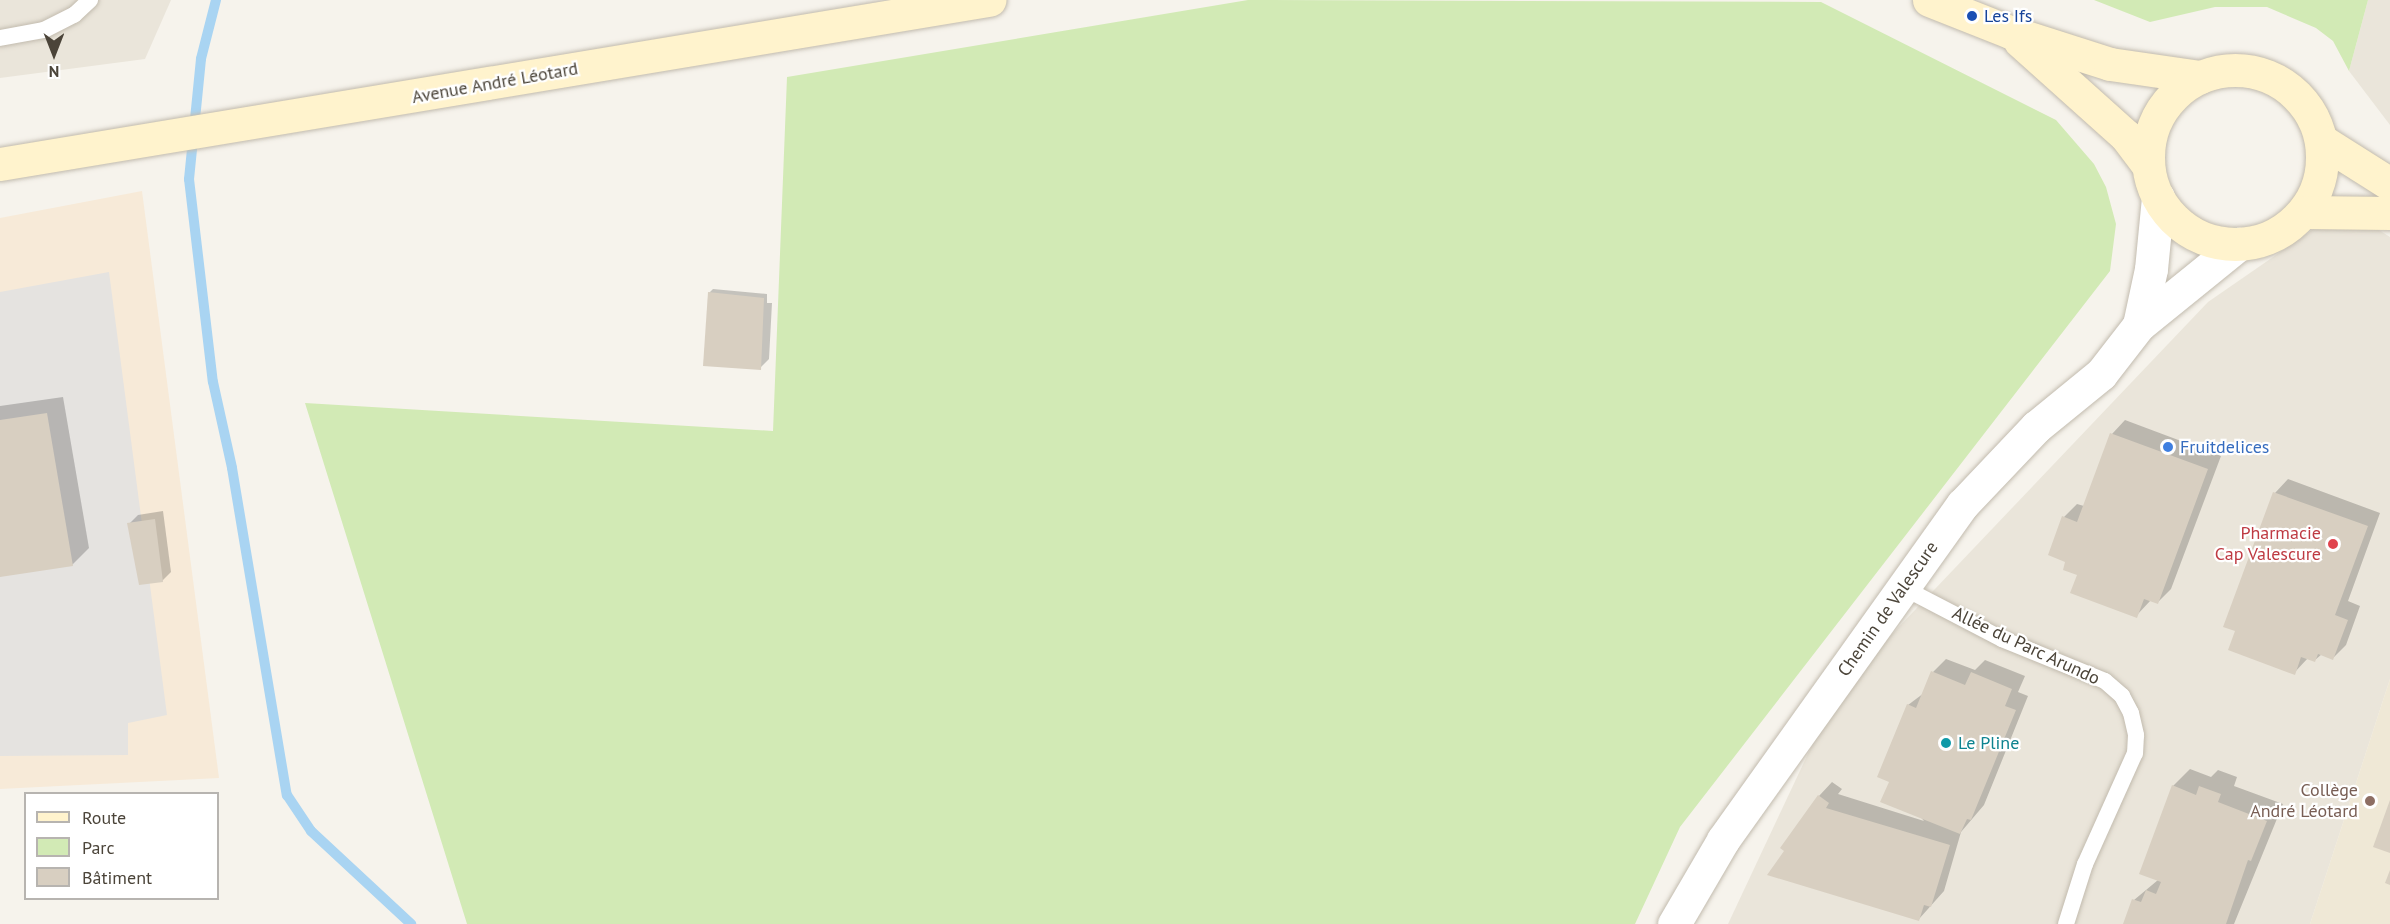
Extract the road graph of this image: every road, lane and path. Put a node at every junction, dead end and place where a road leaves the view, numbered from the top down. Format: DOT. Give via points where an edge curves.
graph roads {
  1 [pos="90,0"];
  2 [pos="989,0"];
  3 [pos="1929,0"];
  4 [pos="2010,32"];
  5 [pos="0,38"];
  6 [pos="2200,78"];
  7 [pos="2322,141"];
  8 [pos="0,164"];
  9 [pos="2148,165"];
  10 [pos="2390,184"];
  11 [pos="2157,197"];
  12 [pos="2304,212"];
  13 [pos="2390,213"];
  14 [pos="2239,244"];
  15 [pos="2139,325"];
  16 [pos="1902,587"];
  17 [pos="1674,924"];
  18 [pos="2066,924"];
  1 -- 5 [label="lane" via="74,15 44,30"];
  2 -- 8 [label="main road, Avenue André Léotard"];
  3 -- 4 [label="main road"];
  4 -- 6 [label="main road" via="2110,64"];
  4 -- 9 [label="main road" via="2126,136"];
  6 -- 7 [label="main road" via="2244,71 2286,86 2303,101"];
  6 -- 9 [label="main road" via="2182,88 2155,122"];
  7 -- 10 [label="main road"];
  7 -- 12 [label="main road" via="2323,166 2317,190"];
  9 -- 11 [label="main road"];
  11 -- 14 [label="main road" via="2172,218 2192,233 2214,242"];
  11 -- 15 [label="street, Chemin de Valescure" via="2151,269"];
  12 -- 13 [label="main road"];
  12 -- 14 [label="main road" via="2286,229 2264,240"];
  14 -- 15 [label="street, Chemin de Valescure"];
  15 -- 16 [label="street, Chemin de Valescure" via="2101,374 2036,427 1962,505"];
  16 -- 17 [label="street, Chemin de Valescure" via="1723,840"];
  16 -- 18 [label="lane, Allée du Parc Arundo" via="2002,639 2105,681 2122,696 2131,713 2135,753 2085,864"];
}
